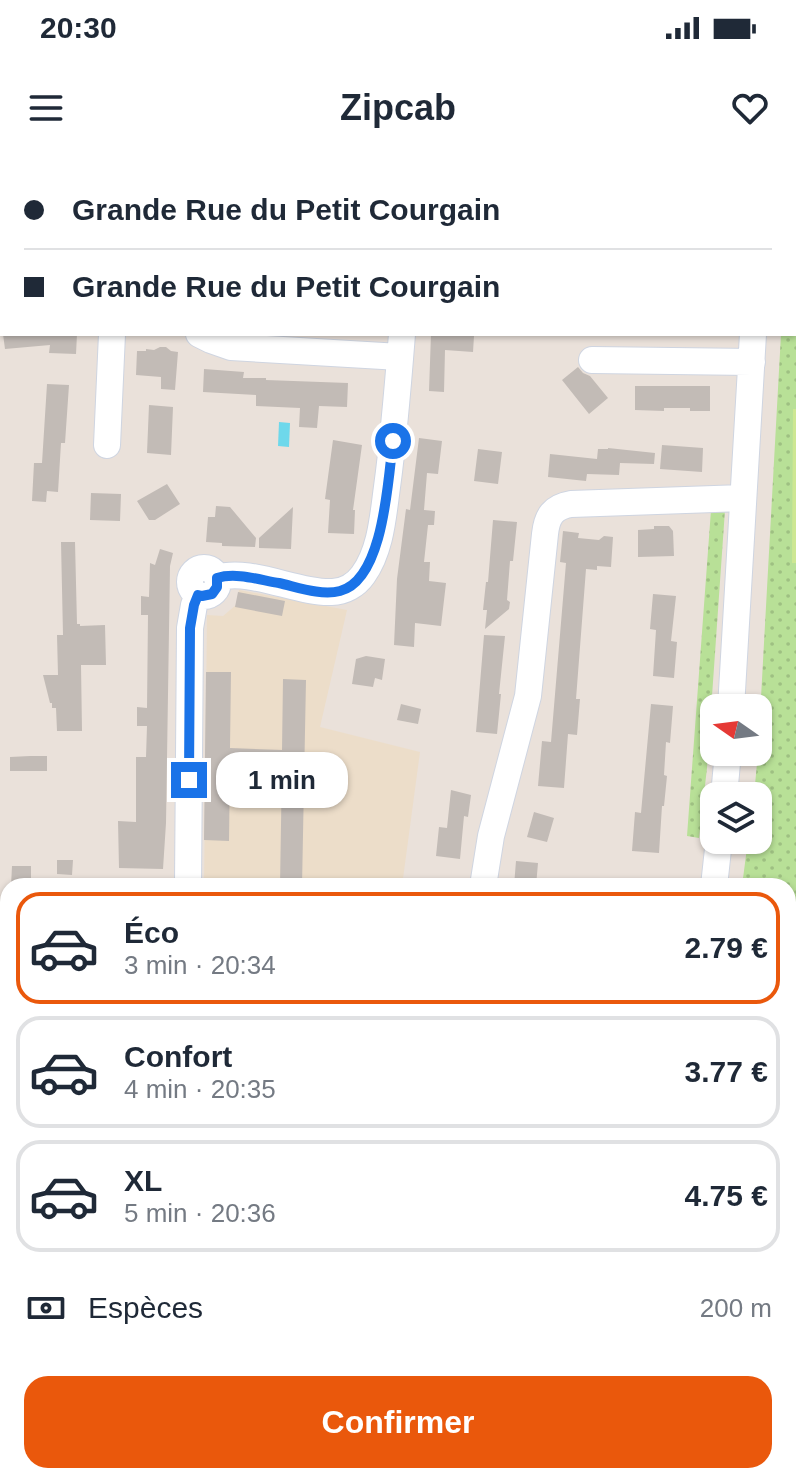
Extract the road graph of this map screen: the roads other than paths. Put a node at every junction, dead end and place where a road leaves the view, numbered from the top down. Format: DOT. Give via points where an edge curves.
graph roads {
  1 [pos="112,336"];
  2 [pos="203,336"];
  3 [pos="753,336"];
  4 [pos="401,346"];
  5 [pos="592,360"];
  6 [pos="752,362"];
  7 [pos="107,445"];
  8 [pos="743,498"];
  9 [pos="732,694"];
  10 [pos="717,854"];
  11 [pos="188,878"];
  12 [pos="484,878"];
  13 [pos="715,878"];
  1 -- 7 [label="street"];
  2 -- 4 [label="street" via="231,347"];
  3 -- 6 [label="street"];
  4 -- 11 [label="street" via="381,526 362,576 344,590 330,592 224,576 194,605"];
  5 -- 6 [label="street"];
  6 -- 8 [label="street"];
  8 -- 9 [label="street"];
  8 -- 12 [label="street" via="571,504 549,516 528,696"];
  10 -- 13 [label="street"];
}
